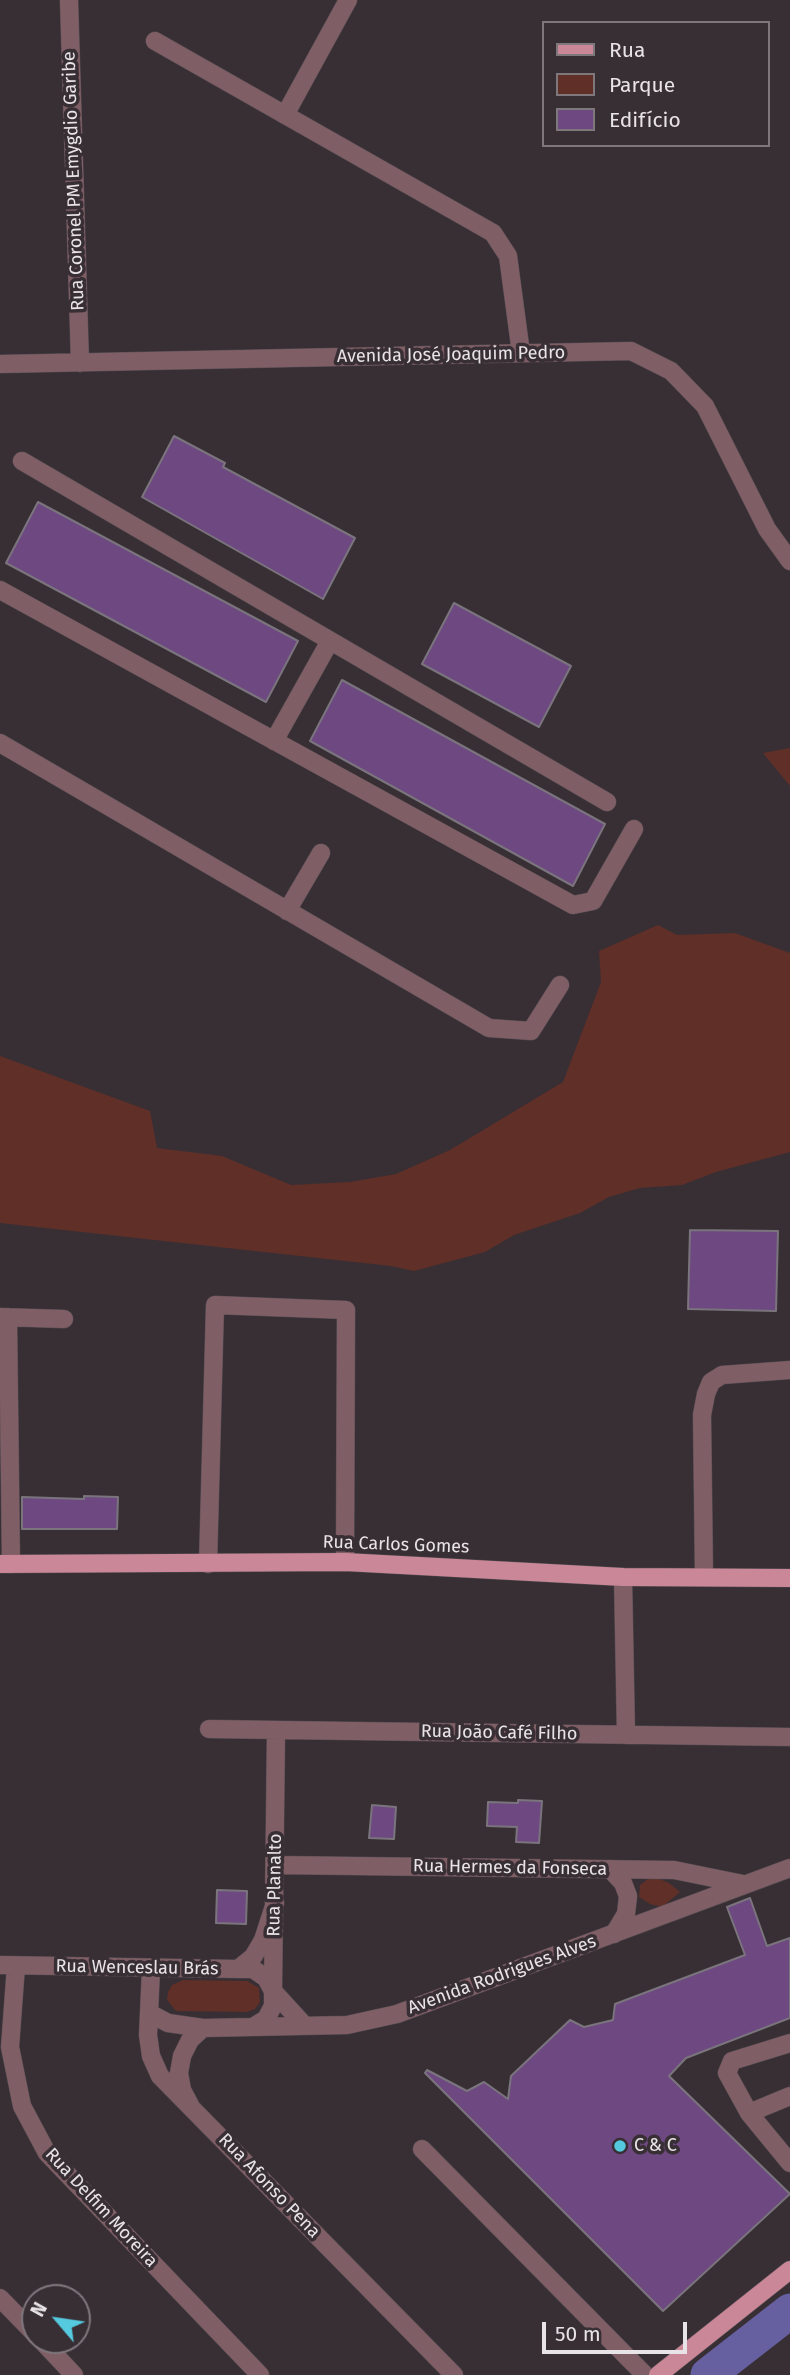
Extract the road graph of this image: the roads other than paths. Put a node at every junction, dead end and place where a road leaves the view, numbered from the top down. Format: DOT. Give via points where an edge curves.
graph roads {
  1 [pos="69,0"];
  2 [pos="348,0"];
  3 [pos="155,41"];
  4 [pos="285,115"];
  5 [pos="521,353"];
  6 [pos="80,363"];
  7 [pos="0,364"];
  8 [pos="22,461"];
  9 [pos="790,561"];
  10 [pos="0,590"];
  11 [pos="330,641"];
  12 [pos="274,741"];
  13 [pos="0,743"];
  14 [pos="607,802"];
  15 [pos="634,829"];
  16 [pos="321,853"];
  17 [pos="287,911"];
  18 [pos="560,985"];
  19 [pos="4,1317"];
  20 [pos="64,1319"];
  21 [pos="790,1370"];
  22 [pos="345,1562"];
  23 [pos="5,1564"];
  24 [pos="208,1564"];
  25 [pos="624,1577"];
  26 [pos="704,1577"];
  27 [pos="790,1578"];
  28 [pos="209,1729"];
  29 [pos="276,1731"];
  30 [pos="626,1735"];
  31 [pos="790,1737"];
  32 [pos="275,1865"];
  33 [pos="790,1868"];
  34 [pos="610,1870"];
  35 [pos="744,1884"];
  36 [pos="275,1903"];
  37 [pos="614,1934"];
  38 [pos="8,1966"];
  39 [pos="151,1969"];
  40 [pos="238,1969"];
  41 [pos="273,1991"];
  42 [pos="150,2014"];
  43 [pos="305,2026"];
  44 [pos="253,2027"];
  45 [pos="203,2028"];
  46 [pos="790,2043"];
  47 [pos="790,2096"];
  48 [pos="190,2105"];
  49 [pos="749,2113"];
  50 [pos="422,2149"];
  51 [pos="790,2163"];
  52 [pos="790,2270"];
  53 [pos="0,2298"];
  54 [pos="21,2320"];
  55 [pos="54,2354"];
  56 [pos="74,2375"];
  57 [pos="260,2375"];
  58 [pos="454,2375"];
  59 [pos="645,2375"];
  60 [pos="658,2375"];
  1 -- 6 [label="street, Rua Coronel PM Emygdio Garibe"];
  2 -- 4 [label="street"];
  3 -- 4 [label="street"];
  4 -- 5 [label="street" via="494,233 508,256"];
  5 -- 6 [label="street, Avenida José Joaquim Pedro"];
  5 -- 9 [label="street, Avenida José Joaquim Pedro" via="631,351 671,371 705,406 767,529"];
  6 -- 7 [label="street, Avenida José Joaquim Pedro"];
  8 -- 11 [label="street"];
  10 -- 12 [label="street"];
  11 -- 12 [label="street"];
  11 -- 14 [label="street"];
  12 -- 15 [label="street" via="573,905 593,901"];
  13 -- 17 [label="street"];
  16 -- 17 [label="street"];
  17 -- 18 [label="street" via="489,1028 531,1031"];
  19 -- 20 [label="street"];
  19 -- 23 [label="street"];
  21 -- 26 [label="street" via="722,1375 711,1382 706,1394 702,1415"];
  22 -- 24 [label="main road, Rua Carlos Gomes"];
  22 -- 24 [label="street" via="346,1310 215,1305"];
  22 -- 25 [label="main road, Rua Carlos Gomes"];
  23 -- 24 [label="main road, Rua Carlos Gomes"];
  25 -- 26 [label="main road, Rua Carlos Gomes"];
  25 -- 30 [label="street"];
  26 -- 27 [label="main road, Rua Carlos Gomes"];
  28 -- 29 [label="street, Rua João Café Filho"];
  29 -- 30 [label="street, Rua João Café Filho"];
  29 -- 32 [label="street, Rua Planalto"];
  30 -- 31 [label="street, Rua João Café Filho"];
  32 -- 34 [label="street, Rua Hermes da Fonseca"];
  32 -- 36 [label="street, Rua Planalto"];
  33 -- 35 [label="street, Avenida Rodrigues Alves"];
  34 -- 35 [label="street, Rua Hermes da Fonseca" via="674,1870"];
  34 -- 37 [label="street" via="628,1896 626,1914"];
  35 -- 37 [label="street, Avenida Rodrigues Alves"];
  36 -- 40 [label="street, Rua Wenceslau Brás" via="263,1940"];
  36 -- 41 [label="street, Rua Planalto"];
  37 -- 43 [label="street, Avenida Rodrigues Alves" via="397,2014 347,2025"];
  38 -- 39 [label="street, Rua Wenceslau Brás"];
  38 -- 57 [label="street, Rua Delfim Moreira" via="10,2047 22,2106 47,2153"];
  39 -- 40 [label="street, Rua Wenceslau Brás"];
  39 -- 42 [label="street, Rua Afonso Pena"];
  40 -- 41 [label="street" via="253,1969 266,1978"];
  41 -- 43 [label="street"];
  41 -- 44 [label="street, Rua Planalto" via="273,2006 266,2019"];
  42 -- 45 [label="street, Avenida Rodrigues Alves" via="168,2023"];
  42 -- 48 [label="street, Rua Afonso Pena" via="151,2056 166,2084"];
  43 -- 44 [label="street, Avenida Rodrigues Alves"];
  44 -- 45 [label="street, Avenida Rodrigues Alves"];
  45 -- 48 [label="street" via="190,2040 179,2073"];
  46 -- 49 [label="street" via="728,2066 730,2084"];
  47 -- 49 [label="street"];
  48 -- 58 [label="street, Rua Afonso Pena"];
  49 -- 51 [label="street"];
  50 -- 59 [label="street"];
  52 -- 60 [label="main road"];
  53 -- 54 [label="street"];
  55 -- 56 [label="street"];
}
